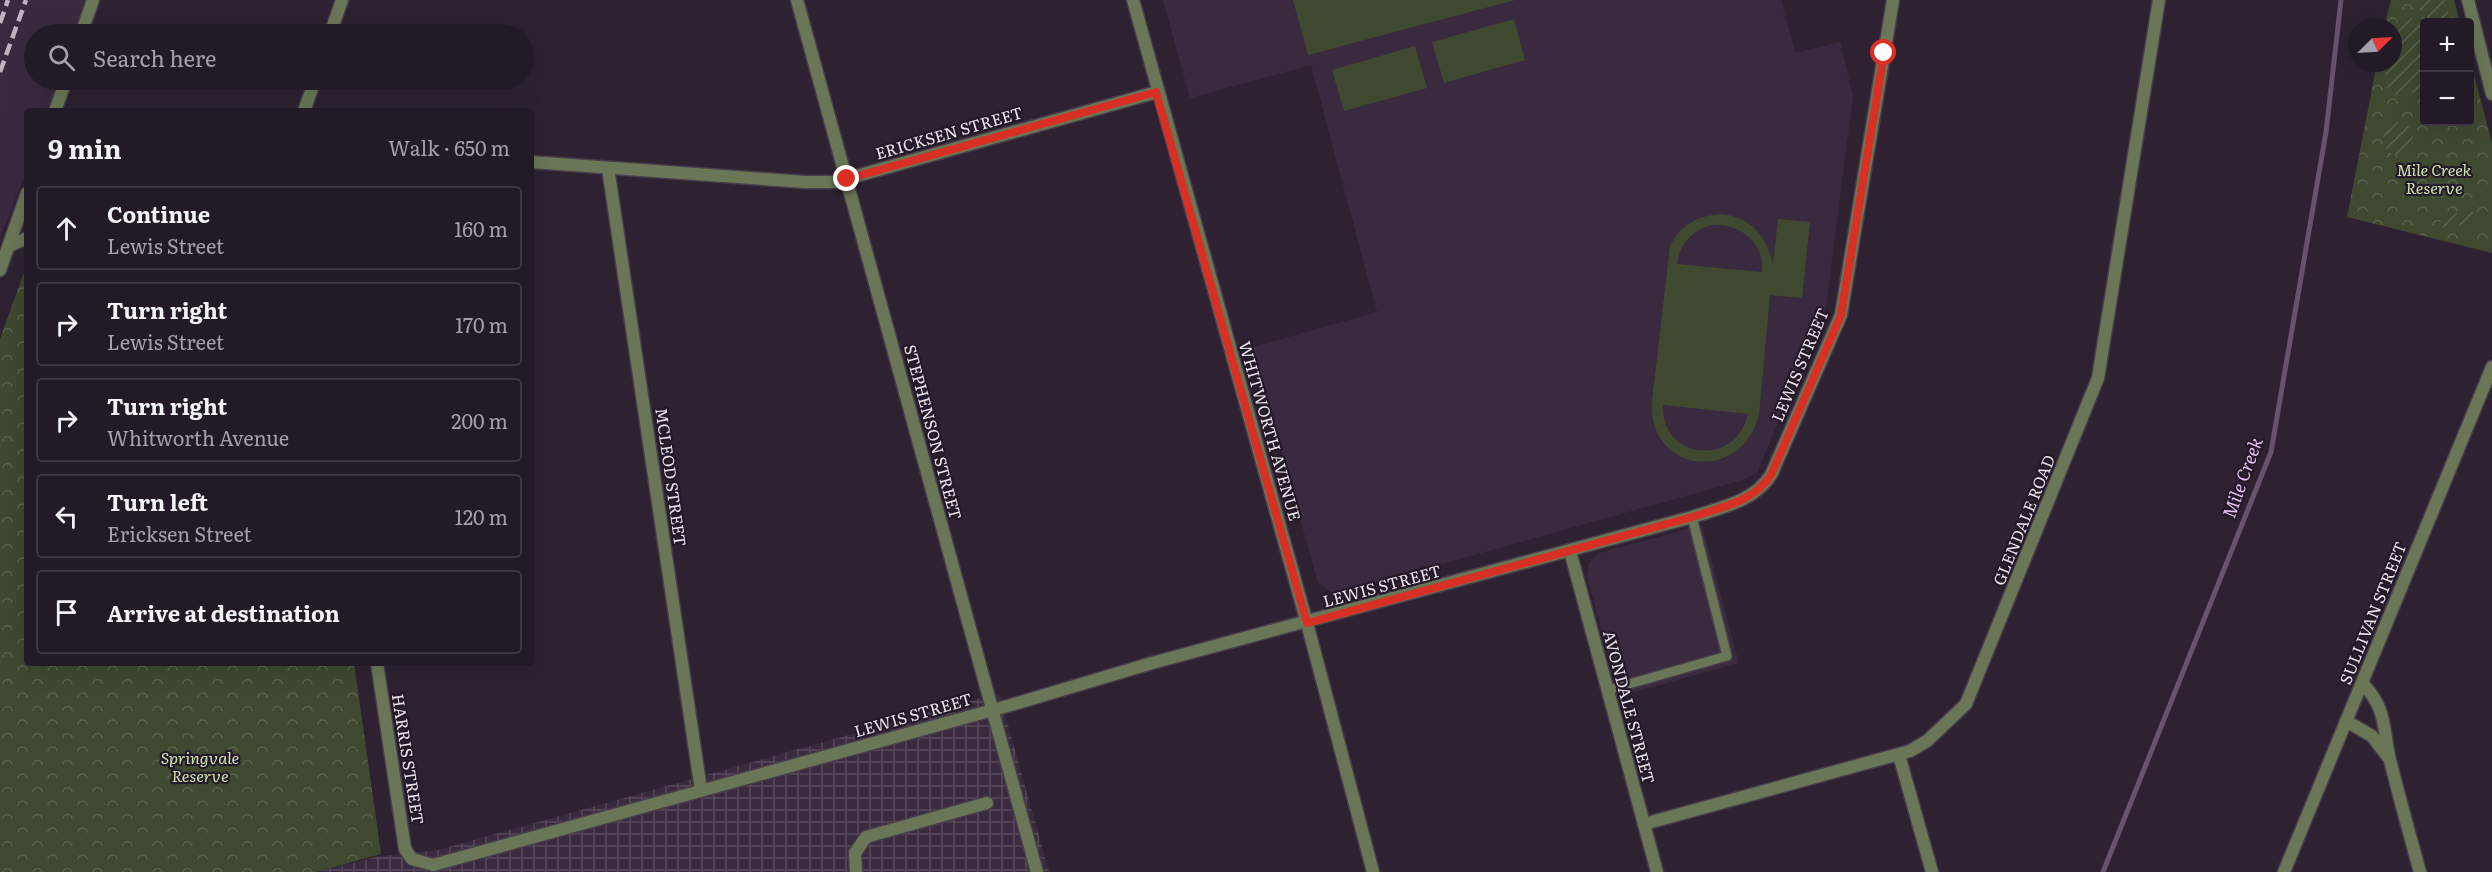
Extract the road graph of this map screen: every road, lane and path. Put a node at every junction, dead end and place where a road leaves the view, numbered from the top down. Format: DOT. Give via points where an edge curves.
graph roads {
  1 [pos="93,0"];
  2 [pos="342,0"];
  3 [pos="797,0"];
  4 [pos="1133,0"];
  5 [pos="1893,0"];
  6 [pos="2159,0"];
  7 [pos="2468,0"];
  8 [pos="85,24"];
  9 [pos="334,24"];
  10 [pos="62,90"];
  11 [pos="311,90"];
  12 [pos="1156,92"];
  13 [pos="2492,94"];
  14 [pos="56,108"];
  15 [pos="305,108"];
  16 [pos="534,162"];
  17 [pos="608,168"];
  18 [pos="847,179"];
  19 [pos="23,215"];
  20 [pos="24,239"];
  21 [pos="9,246"];
  22 [pos="0,270"];
  23 [pos="2492,367"];
  24 [pos="1692,517"];
  25 [pos="1570,550"];
  26 [pos="1307,623"];
  27 [pos="377,666"];
  28 [pos="2362,683"];
  29 [pos="1608,690"];
  30 [pos="992,710"];
  31 [pos="2346,721"];
  32 [pos="1899,755"];
  33 [pos="2390,760"];
  34 [pos="701,790"];
  35 [pos="987,803"];
  36 [pos="1644,824"];
  37 [pos="412,859"];
  38 [pos="856,872"];
  39 [pos="1037,872"];
  40 [pos="1373,872"];
  41 [pos="1657,872"];
  42 [pos="1932,872"];
  43 [pos="2284,872"];
  44 [pos="2420,872"];
  1 -- 8 [label="street"];
  2 -- 9 [label="street"];
  3 -- 18 [label="street, STEPHENSON STREET"];
  4 -- 12 [label="street, WHITWORTH AVENUE"];
  5 -- 24 [label="street, LEWIS STREET" via="1841,315 1771,475 1761,489"];
  6 -- 32 [label="street, GLENDALE ROAD" via="2098,378 2090,403 1966,704 1927,741"];
  7 -- 13 [label="street"];
  10 -- 14 [label="street"];
  11 -- 15 [label="street"];
  12 -- 18 [label="street, ERICKSEN STREET"];
  12 -- 26 [label="street, WHITWORTH AVENUE"];
  16 -- 17 [label="street, ERICKSEN STREET"];
  17 -- 18 [label="street, ERICKSEN STREET" via="805,182"];
  17 -- 34 [label="street, MCLEOD STREET"];
  18 -- 30 [label="street, STEPHENSON STREET"];
  19 -- 21 [label="street"];
  20 -- 21 [label="street"];
  21 -- 22 [label="street"];
  23 -- 28 [label="street, SULLIVAN STREET"];
  24 -- 25 [label="street, LEWIS STREET"];
  24 -- 29 [label="lane" via="1727,656"];
  25 -- 26 [label="street, LEWIS STREET"];
  25 -- 29 [label="street, AVONDALE STREET"];
  26 -- 30 [label="street, LEWIS STREET"];
  26 -- 40 [label="street, WHITWORTH AVENUE"];
  27 -- 37 [label="street, HARRIS STREET" via="404,841"];
  28 -- 31 [label="street, SULLIVAN STREET"];
  28 -- 33 [label="street" via="2379,707"];
  29 -- 36 [label="street, AVONDALE STREET"];
  30 -- 34 [label="street, LEWIS STREET"];
  30 -- 39 [label="street, STEPHENSON STREET"];
  31 -- 33 [label="street" via="2372,736"];
  31 -- 43 [label="street, SULLIVAN STREET"];
  32 -- 36 [label="street, GLENDALE ROAD"];
  32 -- 42 [label="street"];
  33 -- 44 [label="street"];
  34 -- 37 [label="street, LEWIS STREET" via="440,864 425,865"];
  35 -- 38 [label="street" via="866,837 855,853"];
  36 -- 41 [label="street, AVONDALE STREET"];
}
